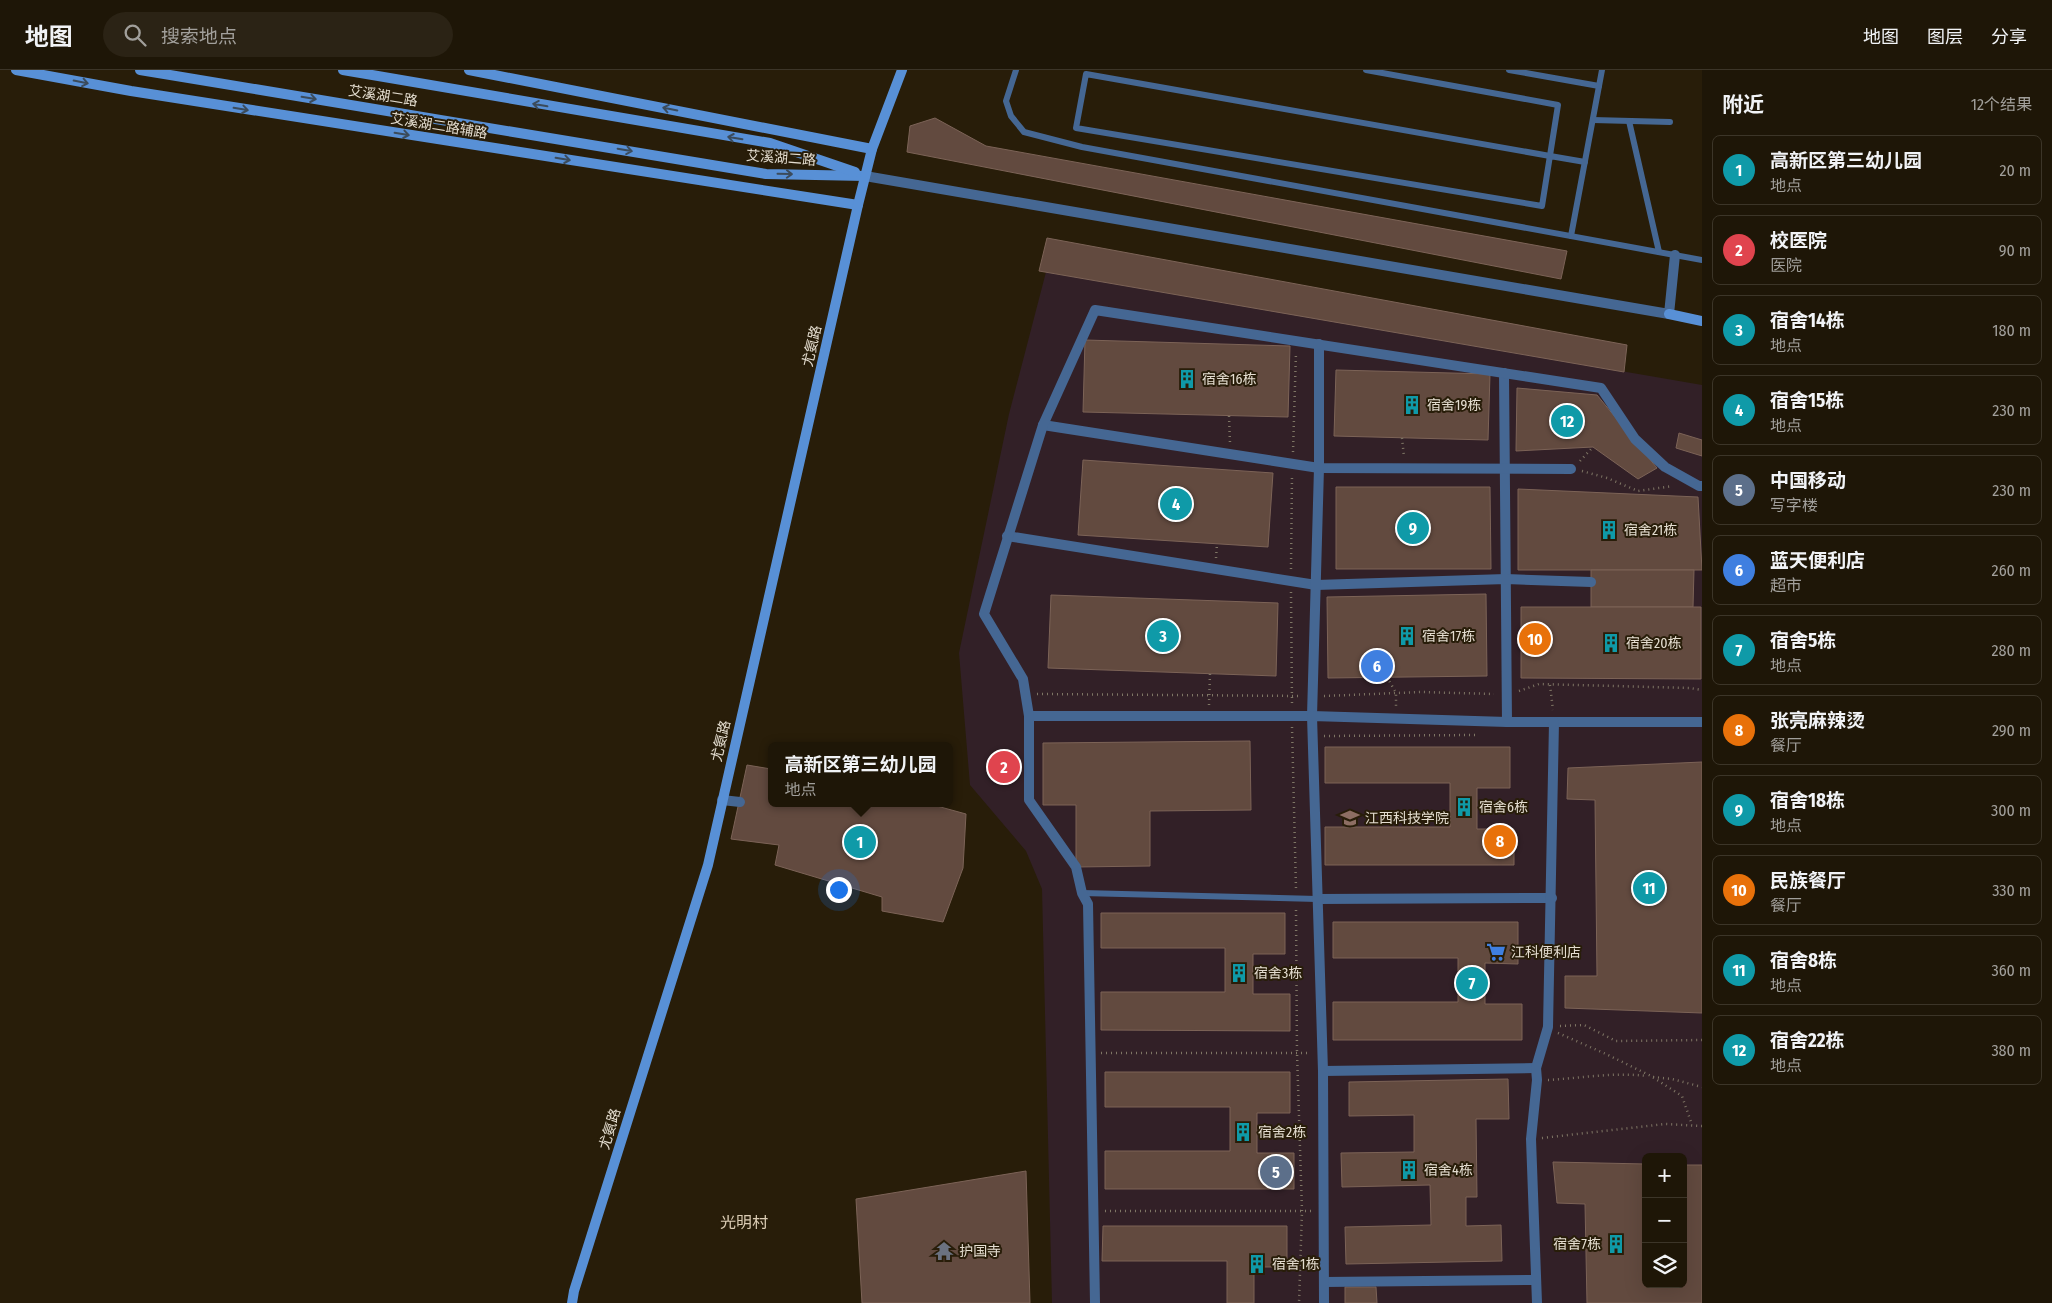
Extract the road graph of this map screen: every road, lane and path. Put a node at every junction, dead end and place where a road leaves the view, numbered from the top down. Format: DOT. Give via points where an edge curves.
graph roads {
  1 [pos="16,70"];
  2 [pos="140,70"];
  3 [pos="343,70"];
  4 [pos="469,70"];
  5 [pos="902,70"];
  6 [pos="1016,70"];
  7 [pos="1366,70"];
  8 [pos="1509,70"];
  9 [pos="1602,70"];
  10 [pos="1086,72"];
  11 [pos="1599,86"];
  12 [pos="1593,120"];
  13 [pos="1629,121"];
  14 [pos="1670,122"];
  15 [pos="872,149"];
  16 [pos="1550,156"];
  17 [pos="1585,162"];
  18 [pos="865,176"];
  19 [pos="858,205"];
  20 [pos="1571,236"];
  21 [pos="1658,252"];
  22 [pos="1675,255"];
  23 [pos="1702,260"];
  24 [pos="1669,314"];
  25 [pos="1702,321"];
  26 [pos="1296,341"];
  27 [pos="1318,344"];
  28 [pos="1504,373"];
  29 [pos="1229,416"];
  30 [pos="1043,425"];
  31 [pos="1402,438"];
  32 [pos="1593,447"];
  33 [pos="1230,454"];
  34 [pos="1292,464"];
  35 [pos="1319,468"];
  36 [pos="1405,468"];
  37 [pos="1505,469"];
  38 [pos="1571,469"];
  39 [pos="1692,482"];
  40 [pos="1702,486"];
  41 [pos="1007,536"];
  42 [pos="1506,579"];
  43 [pos="1290,581"];
  44 [pos="1591,582"];
  45 [pos="1316,585"];
  46 [pos="1210,673"];
  47 [pos="1387,677"];
  48 [pos="1550,685"];
  49 [pos="1702,690"];
  50 [pos="1396,693"];
  51 [pos="1026,694"];
  52 [pos="1507,694"];
  53 [pos="1209,696"];
  54 [pos="1292,696"];
  55 [pos="1312,696"];
  56 [pos="1029,716"];
  57 [pos="1209,716"];
  58 [pos="1292,716"];
  59 [pos="1312,716"];
  60 [pos="1396,719"];
  61 [pos="1507,722"];
  62 [pos="1554,722"];
  63 [pos="1702,722"];
  64 [pos="722,800"];
  65 [pos="740,802"];
  66 [pos="1082,893"];
  67 [pos="1552,898"];
  68 [pos="1296,899"];
  69 [pos="1317,899"];
  70 [pos="1548,1027"];
  71 [pos="1702,1040"];
  72 [pos="1091,1053"];
  73 [pos="1297,1053"];
  74 [pos="1322,1053"];
  75 [pos="1536,1068"];
  76 [pos="1323,1071"];
  77 [pos="1651,1076"];
  78 [pos="1537,1080"];
  79 [pos="1702,1087"];
  80 [pos="1692,1125"];
  81 [pos="1702,1126"];
  82 [pos="1531,1139"];
  83 [pos="1094,1211"];
  84 [pos="1302,1211"];
  85 [pos="1324,1211"];
  86 [pos="1536,1280"];
  87 [pos="1324,1282"];
  88 [pos="572,1303"];
  89 [pos="1096,1303"];
  90 [pos="1299,1303"];
  91 [pos="1324,1303"];
  92 [pos="1537,1303"];
  1 -- 19 [label="main road, 艾溪湖二路辅路, one-way" via="131,91"];
  2 -- 18 [label="main road, 艾溪湖二路, one-way" via="766,174"];
  18 -- 3 [label="main road, 艾溪湖二路, one-way" via="770,143"];
  15 -- 4 [label="main road, one-way"];
  5 -- 15 [label="main road, 尤氨路"];
  6 -- 20 [label="lane" via="1006,101 1011,116 1024,132 1082,147"];
  7 -- 16 [label="lane" via="1558,105"];
  8 -- 11 [label="lane"];
  9 -- 11 [label="lane"];
  10 -- 16 [label="lane"];
  10 -- 16 [label="lane" via="1076,128 1542,206"];
  11 -- 12 [label="lane"];
  12 -- 13 [label="lane"];
  12 -- 17 [label="lane"];
  13 -- 14 [label="lane"];
  13 -- 21 [label="lane"];
  15 -- 18 [label="main road, 尤氨路"];
  16 -- 17 [label="lane"];
  17 -- 20 [label="lane"];
  18 -- 19 [label="main road, 尤氨路"];
  18 -- 24 [label="street"];
  19 -- 64 [label="main road, 尤氨路"];
  20 -- 21 [label="lane"];
  21 -- 22 [label="lane"];
  22 -- 23 [label="lane"];
  22 -- 24 [label="street"];
  24 -- 25 [label="main road"];
  26 -- 27 [label="street"];
  26 -- 30 [label="street" via="1095,310"];
  26 -- 34 [label="path"];
  27 -- 28 [label="street"];
  27 -- 35 [label="street"];
  28 -- 37 [label="street"];
  28 -- 39 [label="street" via="1601,388 1635,439 1665,467"];
  29 -- 33 [label="path"];
  30 -- 33 [label="street"];
  30 -- 41 [label="street"];
  31 -- 36 [label="path"];
  32 -- 38 [label="path"];
  33 -- 34 [label="street"];
  34 -- 35 [label="street"];
  34 -- 43 [label="path"];
  35 -- 36 [label="street"];
  35 -- 45 [label="street"];
  36 -- 37 [label="street"];
  37 -- 38 [label="street"];
  37 -- 42 [label="street"];
  38 -- 39 [label="path" via="1607,478 1638,491"];
  39 -- 40 [label="street"];
  41 -- 43 [label="street"];
  41 -- 51 [label="street" via="984,614 1023,679"];
  42 -- 44 [label="street"];
  42 -- 45 [label="street"];
  42 -- 52 [label="street"];
  43 -- 45 [label="street"];
  43 -- 54 [label="path"];
  45 -- 55 [label="street"];
  46 -- 53 [label="path"];
  47 -- 50 [label="path"];
  48 -- 49 [label="path"];
  48 -- 52 [label="path" via="1539,684"];
  48 -- 62 [label="path"];
  50 -- 52 [label="path"];
  50 -- 55 [label="path"];
  50 -- 60 [label="path"];
  51 -- 53 [label="path"];
  51 -- 56 [label="street"];
  52 -- 61 [label="street"];
  53 -- 54 [label="path"];
  53 -- 57 [label="path"];
  54 -- 55 [label="path"];
  55 -- 59 [label="street"];
  56 -- 57 [label="street"];
  56 -- 66 [label="street" via="1029,800 1076,867"];
  57 -- 58 [label="street"];
  58 -- 59 [label="street"];
  58 -- 68 [label="path"];
  59 -- 60 [label="street"];
  59 -- 69 [label="street"];
  60 -- 61 [label="street"];
  61 -- 62 [label="street"];
  62 -- 63 [label="street"];
  62 -- 67 [label="street"];
  64 -- 65 [label="street"];
  64 -- 88 [label="main road, 尤氨路" via="708,865"];
  66 -- 68 [label="lane"];
  66 -- 72 [label="street" via="1088,904"];
  67 -- 69 [label="street"];
  67 -- 70 [label="street"];
  68 -- 69 [label="lane"];
  68 -- 73 [label="path"];
  69 -- 74 [label="street"];
  70 -- 71 [label="path" via="1584,1026 1616,1041"];
  70 -- 75 [label="street"];
  70 -- 77 [label="path"];
  72 -- 73 [label="path"];
  72 -- 83 [label="street"];
  73 -- 74 [label="path"];
  73 -- 84 [label="path"];
  74 -- 76 [label="street"];
  75 -- 76 [label="street"];
  75 -- 78 [label="street"];
  76 -- 85 [label="street"];
  77 -- 78 [label="path" via="1615,1074"];
  77 -- 79 [label="path"];
  77 -- 80 [label="path" via="1682,1096"];
  78 -- 82 [label="street"];
  80 -- 81 [label="path"];
  80 -- 82 [label="path" via="1665,1124"];
  82 -- 86 [label="street"];
  83 -- 84 [label="path"];
  83 -- 89 [label="street"];
  84 -- 85 [label="path"];
  84 -- 90 [label="path"];
  85 -- 87 [label="street"];
  86 -- 87 [label="street"];
  86 -- 92 [label="street"];
  87 -- 91 [label="street"];
}
